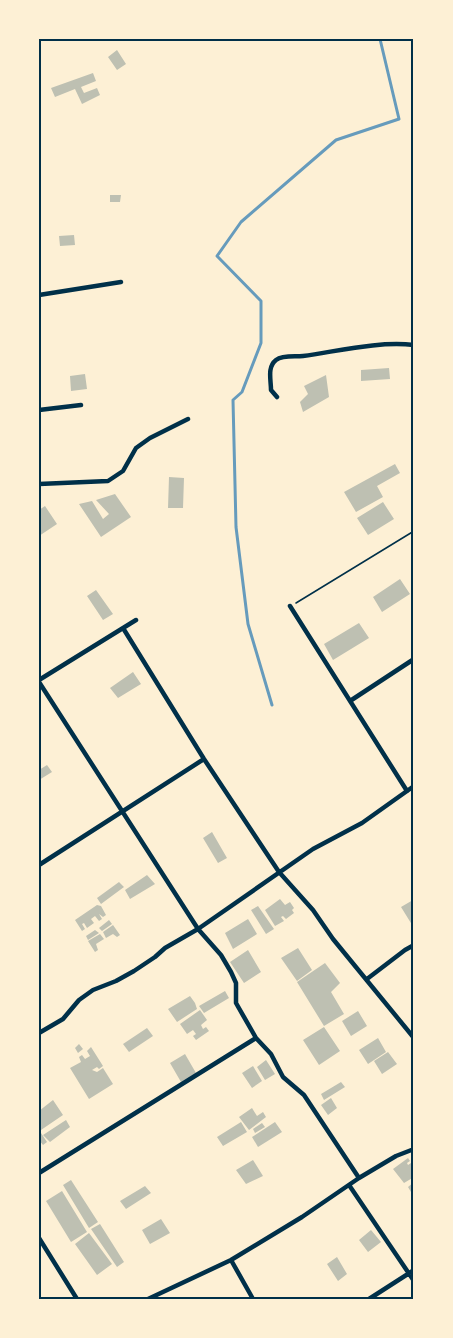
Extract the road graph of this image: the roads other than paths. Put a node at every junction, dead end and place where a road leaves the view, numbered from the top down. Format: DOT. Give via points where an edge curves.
graph roads {
  1 [pos="121,282"];
  2 [pos="39,295"];
  3 [pos="414,345"];
  4 [pos="277,397"];
  5 [pos="81,405"];
  6 [pos="39,410"];
  7 [pos="188,419"];
  8 [pos="39,484"];
  9 [pos="290,606"];
  10 [pos="136,620"];
  11 [pos="123,628"];
  12 [pos="414,660"];
  13 [pos="39,681"];
  14 [pos="350,701"];
  15 [pos="204,759"];
  16 [pos="414,786"];
  17 [pos="407,791"];
  18 [pos="122,812"];
  19 [pos="39,865"];
  20 [pos="279,872"];
  21 [pos="198,929"];
  22 [pos="414,945"];
  23 [pos="367,979"];
  24 [pos="39,1033"];
  25 [pos="256,1038"];
  26 [pos="414,1038"];
  27 [pos="414,1149"];
  28 [pos="39,1173"];
  29 [pos="359,1178"];
  30 [pos="349,1185"];
  31 [pos="39,1238"];
  32 [pos="231,1260"];
  33 [pos="412,1272"];
  34 [pos="414,1281"];
  35 [pos="77,1299"];
  36 [pos="148,1299"];
  37 [pos="253,1299"];
  38 [pos="369,1299"];
  1 -- 2 [label="street"];
  3 -- 4 [label="street" via="383,344 280,357 270,372 271,390"];
  5 -- 6 [label="street"];
  7 -- 8 [label="street" via="136,448 123,471 108,481"];
  9 -- 14 [label="street"];
  10 -- 11 [label="street"];
  11 -- 13 [label="street"];
  11 -- 15 [label="street"];
  12 -- 14 [label="street"];
  13 -- 18 [label="street"];
  14 -- 17 [label="street"];
  15 -- 18 [label="street"];
  15 -- 20 [label="street"];
  16 -- 17 [label="street"];
  17 -- 20 [label="street"];
  18 -- 19 [label="street"];
  18 -- 21 [label="street"];
  20 -- 21 [label="street"];
  20 -- 23 [label="street"];
  21 -- 24 [label="street" via="134,971 91,991 63,1019"];
  21 -- 25 [label="street" via="231,972 236,983 236,1003"];
  22 -- 23 [label="street"];
  23 -- 26 [label="street"];
  25 -- 28 [label="street"];
  25 -- 29 [label="street" via="271,1054 283,1077 304,1095"];
  27 -- 29 [label="street"];
  29 -- 30 [label="street"];
  30 -- 32 [label="street"];
  30 -- 33 [label="street"];
  31 -- 35 [label="street"];
  32 -- 36 [label="street"];
  32 -- 37 [label="street"];
  33 -- 34 [label="street"];
  33 -- 38 [label="street"];
}
